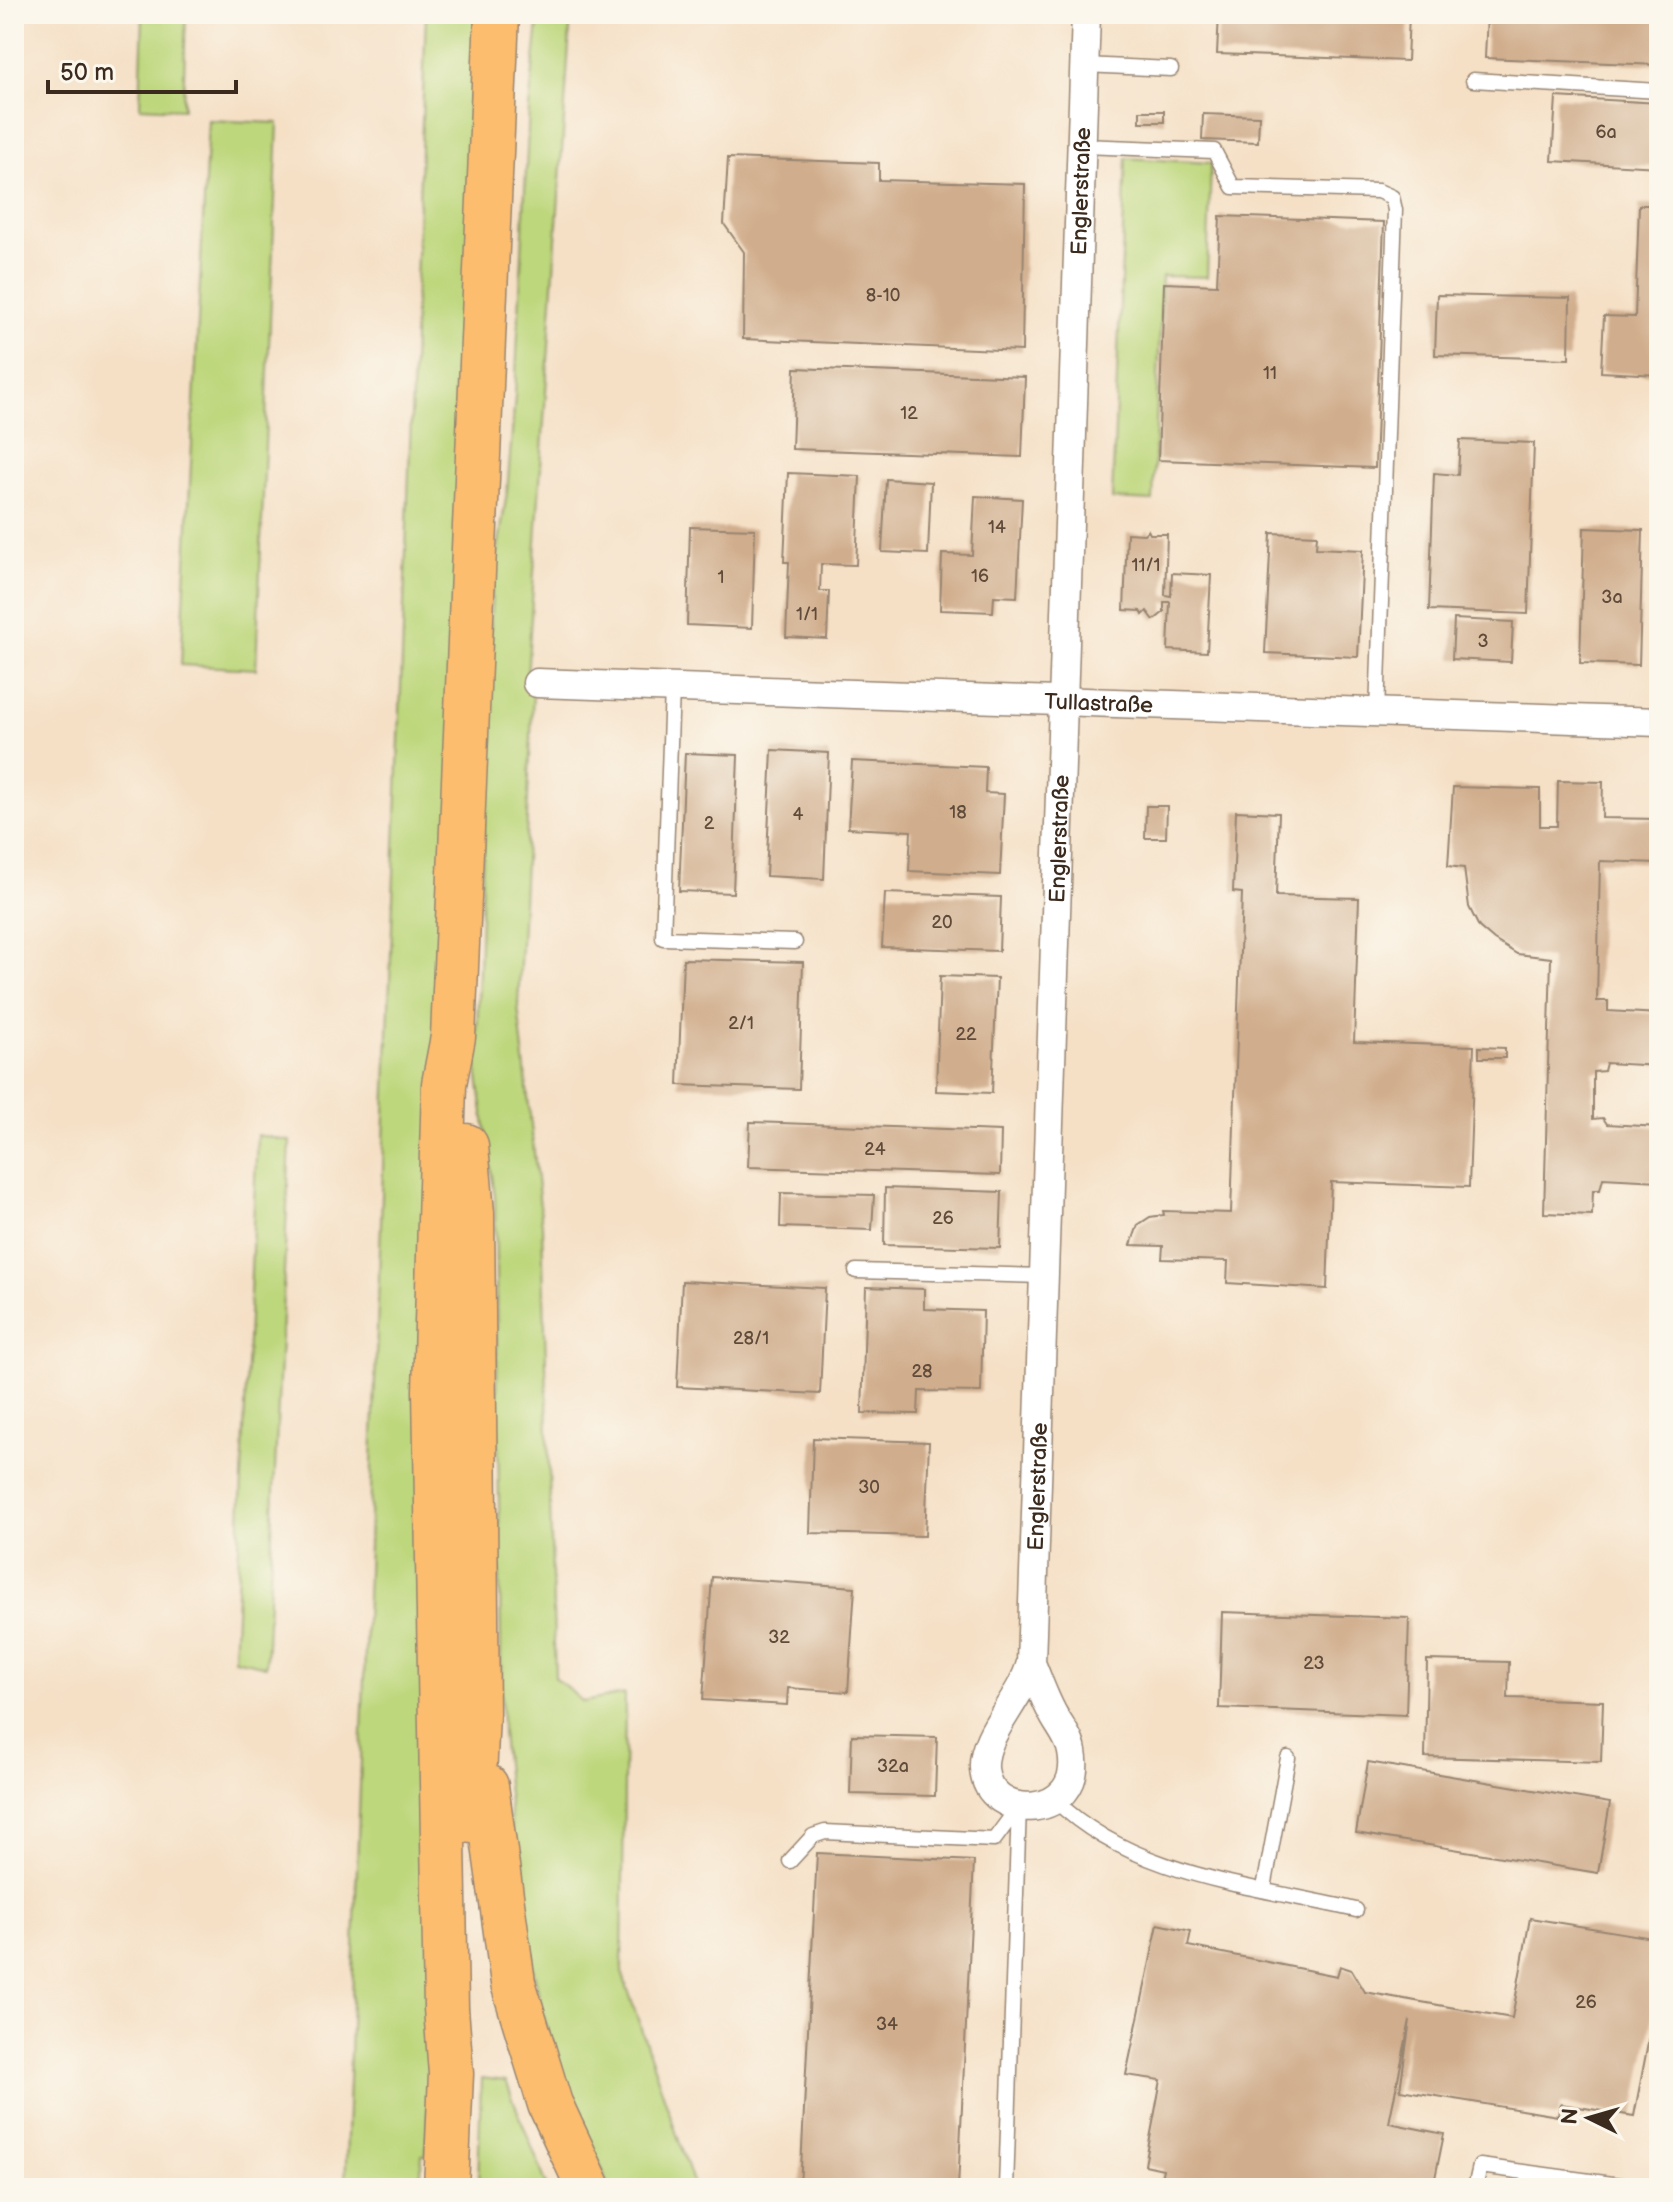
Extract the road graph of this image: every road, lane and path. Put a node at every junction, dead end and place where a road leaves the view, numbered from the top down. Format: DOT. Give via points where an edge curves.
graph roads {
  1 [pos="1086,14"];
  2 [pos="500,22"];
  3 [pos="1084,65"];
  4 [pos="1171,69"];
  5 [pos="1473,80"];
  6 [pos="1659,91"];
  7 [pos="1082,146"];
  8 [pos="537,683"];
  9 [pos="672,688"];
  10 [pos="1065,703"];
  11 [pos="1377,713"];
  12 [pos="1659,722"];
  13 [pos="795,942"];
  14 [pos="453,1037"];
  15 [pos="856,1271"];
  16 [pos="1043,1276"];
  17 [pos="1031,1663"];
  18 [pos="477,1714"];
  19 [pos="1288,1758"];
  20 [pos="1055,1800"];
  21 [pos="1019,1806"];
  22 [pos="790,1861"];
  23 [pos="1264,1888"];
  24 [pos="1356,1910"];
  25 [pos="451,2074"];
  26 [pos="446,2184"];
  27 [pos="589,2188"];
  28 [pos="1006,2188"];
  29 [pos="1475,2188"];
  30 [pos="1642,2188"];
  1 -- 3 [label="street, Englerstraße"];
  2 -- 14 [label="main road"];
  3 -- 4 [label="lane"];
  3 -- 7 [label="street, Englerstraße"];
  5 -- 6 [label="lane"];
  7 -- 10 [label="street, Englerstraße"];
  7 -- 11 [label="lane" via="1214,151 1233,187 1378,191 1392,197"];
  8 -- 9 [label="street, Tullastraße"];
  9 -- 10 [label="street, Tullastraße"];
  9 -- 13 [label="lane" via="663,938"];
  10 -- 11 [label="street, Tullastraße"];
  10 -- 16 [label="street, Englerstraße"];
  11 -- 12 [label="street, Tullastraße"];
  14 -- 18 [label="main road" via="472,1213"];
  14 -- 25 [label="main road" via="444,1084 435,1391"];
  15 -- 16 [label="lane"];
  16 -- 17 [label="street, Englerstraße"];
  17 -- 20 [label="street, Englerstraße" via="1072,1751 1073,1774"];
  17 -- 21 [label="street, Englerstraße" via="1021,1691 985,1749 989,1786"];
  18 -- 25 [label="main road" via="462,2008"];
  18 -- 27 [label="main road" via="513,1983 550,2104"];
  19 -- 23 [label="lane"];
  20 -- 21 [label="street"];
  20 -- 23 [label="lane" via="1077,1822 1156,1863"];
  21 -- 22 [label="lane" via="994,1840 825,1832 813,1836"];
  21 -- 28 [label="lane"];
  23 -- 24 [label="lane"];
  25 -- 26 [label="main road"];
  29 -- 30 [label="lane" via="1480,2166"];
}
